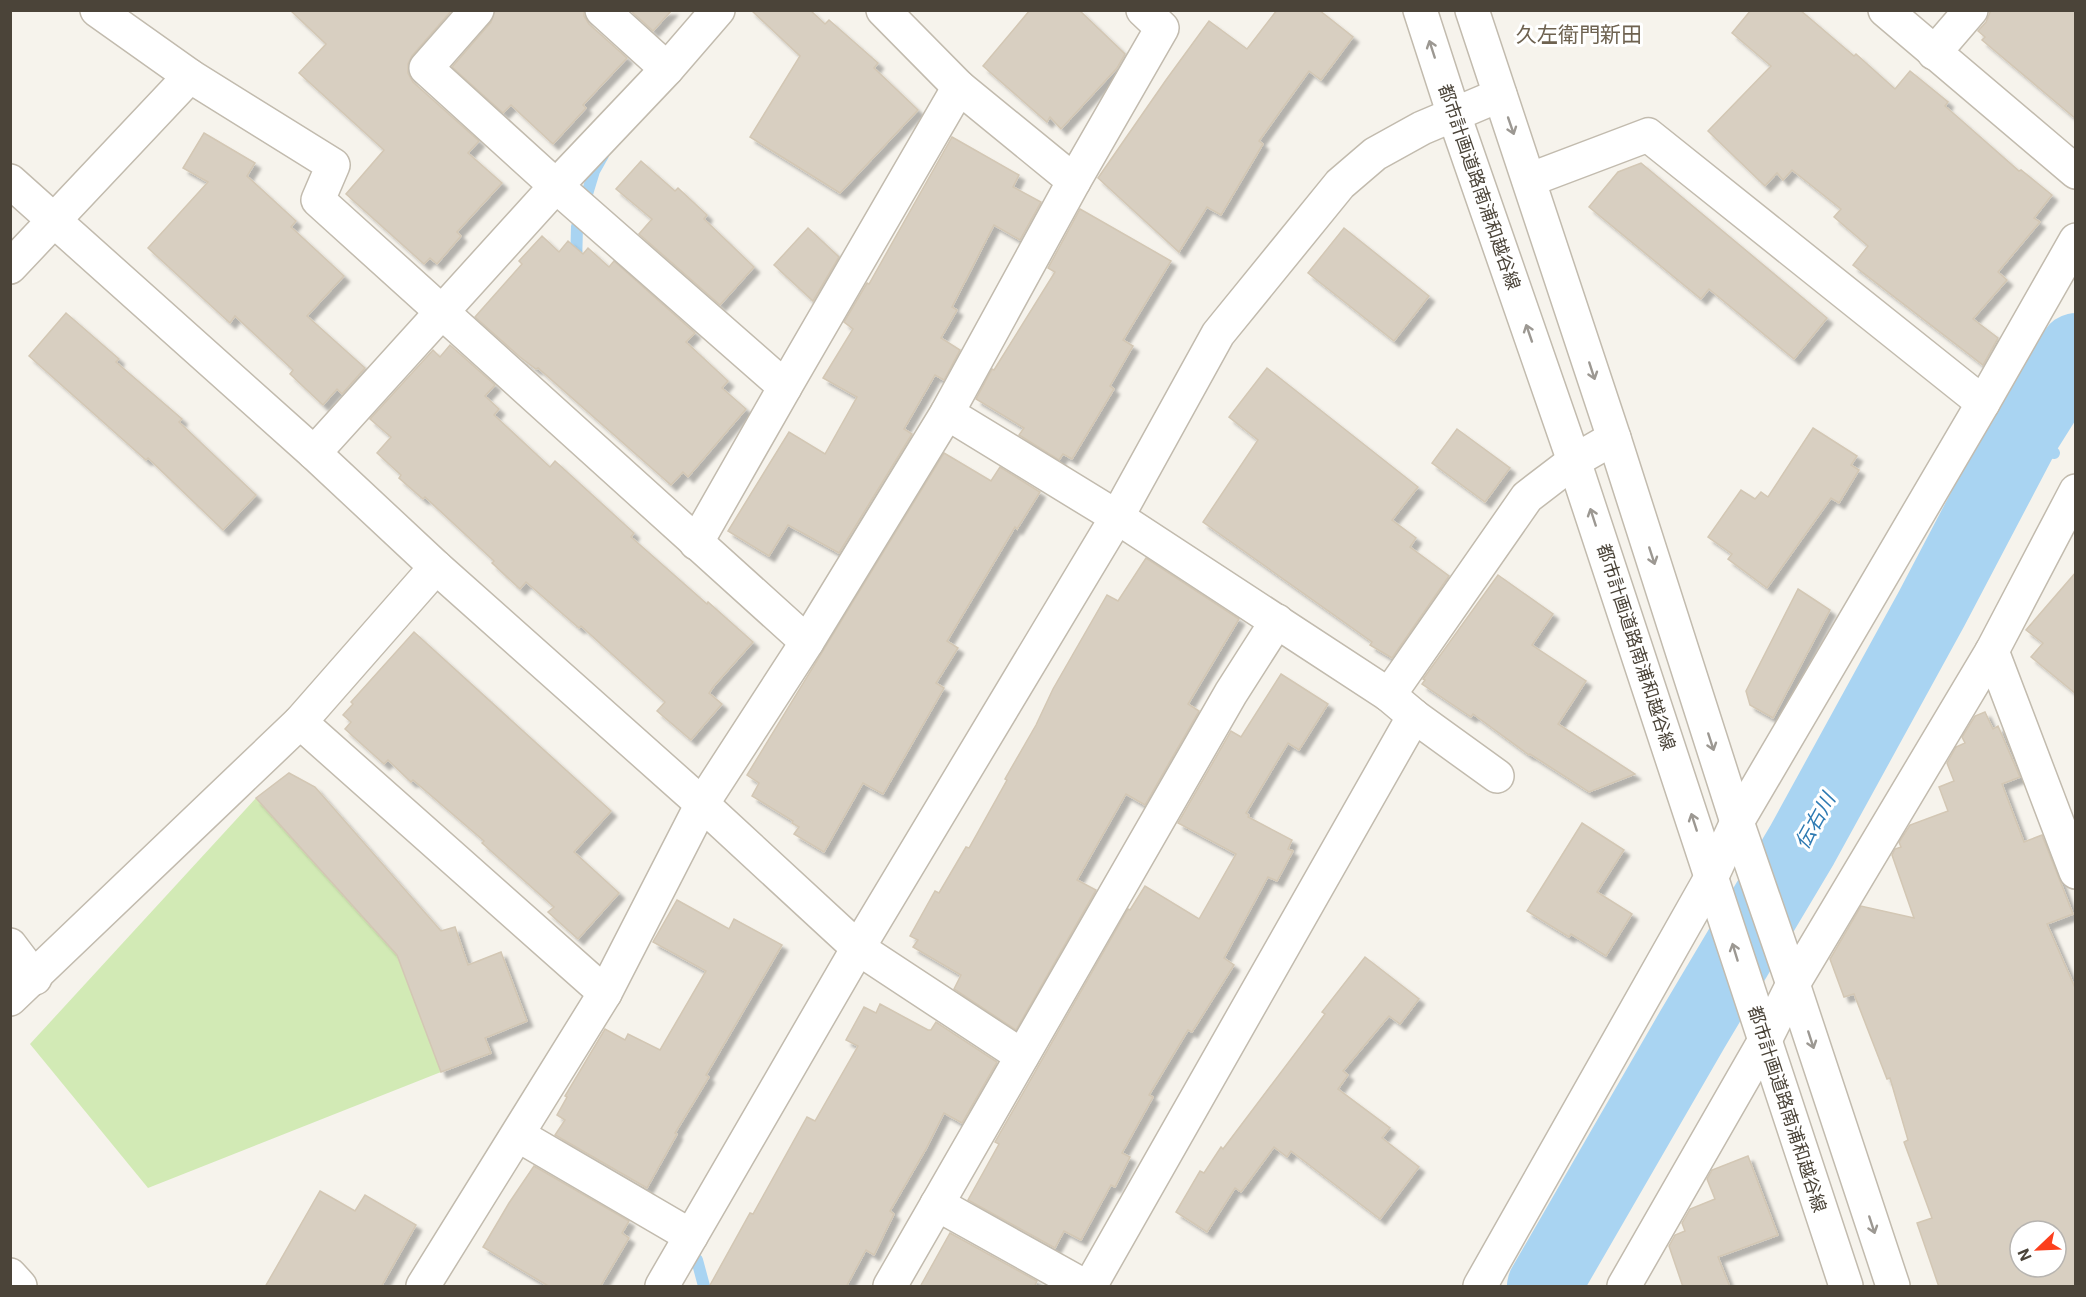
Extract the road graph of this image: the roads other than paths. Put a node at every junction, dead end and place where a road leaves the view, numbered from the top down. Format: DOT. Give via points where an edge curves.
graph roads {
  1 [pos="98,10"];
  2 [pos="477,10"];
  3 [pos="602,10"];
  4 [pos="718,10"];
  5 [pos="883,10"];
  6 [pos="1143,10"];
  7 [pos="1420,10"];
  8 [pos="1472,10"];
  9 [pos="1885,10"];
  10 [pos="1971,10"];
  11 [pos="1935,52"];
  12 [pos="667,69"];
  13 [pos="190,76"];
  14 [pos="959,87"];
  15 [pos="1500,95"];
  16 [pos="1454,115"];
  17 [pos="2076,172"];
  18 [pos="1529,180"];
  19 [pos="10,181"];
  20 [pos="1074,181"];
  21 [pos="556,186"];
  22 [pos="54,220"];
  23 [pos="2076,240"];
  24 [pos="10,267"];
  25 [pos="442,314"];
  26 [pos="785,387"];
  27 [pos="1983,403"];
  28 [pos="947,413"];
  29 [pos="1614,438"];
  30 [pos="314,453"];
  31 [pos="1574,461"];
  32 [pos="2073,501"];
  33 [pos="1118,517"];
  34 [pos="696,543"];
  35 [pos="436,567"];
  36 [pos="1277,621"];
  37 [pos="807,642"];
  38 [pos="1992,651"];
  39 [pos="1389,695"];
  40 [pos="1414,716"];
  41 [pos="300,722"];
  42 [pos="1497,776"];
  43 [pos="702,804"];
  44 [pos="2067,829"];
  45 [pos="1741,835"];
  46 [pos="2076,872"];
  47 [pos="1715,887"];
  48 [pos="10,945"];
  49 [pos="858,948"];
  50 [pos="35,978"];
  51 [pos="1793,984"];
  52 [pos="605,993"];
  53 [pos="10,999"];
  54 [pos="1764,1042"];
  55 [pos="1022,1056"];
  56 [pos="518,1135"];
  57 [pos="937,1204"];
  58 [pos="691,1236"];
  59 [pos="10,1275"];
  60 [pos="20,1287"];
  61 [pos="423,1287"];
  62 [pos="662,1287"];
  63 [pos="890,1287"];
  64 [pos="1084,1287"];
  65 [pos="1090,1287"];
  66 [pos="1480,1287"];
  67 [pos="1624,1287"];
  68 [pos="1846,1287"];
  69 [pos="1893,1287"];
  1 -- 13 [label="street"];
  2 -- 21 [label="street" via="426,68"];
  3 -- 12 [label="street"];
  4 -- 12 [label="street"];
  5 -- 14 [label="street"];
  6 -- 20 [label="street" via="1162,28"];
  16 -- 7 [label="street, 都市計画道路南浦和越谷線, one-way"];
  8 -- 15 [label="street"];
  9 -- 11 [label="street"];
  10 -- 11 [label="street"];
  11 -- 17 [label="street"];
  12 -- 21 [label="street"];
  13 -- 22 [label="street"];
  13 -- 25 [label="street" via="333,165 318,200"];
  14 -- 20 [label="street"];
  14 -- 26 [label="street"];
  15 -- 16 [label="street"];
  15 -- 18 [label="street, one-way"];
  31 -- 16 [label="street, 都市計画道路南浦和越谷線, one-way"];
  16 -- 33 [label="street" via="1375,154 1340,184 1218,334"];
  18 -- 27 [label="street" via="1648,135"];
  18 -- 29 [label="street, one-way"];
  19 -- 22 [label="street"];
  20 -- 28 [label="street"];
  21 -- 25 [label="street"];
  21 -- 26 [label="street"];
  22 -- 24 [label="street"];
  22 -- 30 [label="street"];
  23 -- 27 [label="street"];
  25 -- 30 [label="street"];
  25 -- 34 [label="street"];
  26 -- 34 [label="street"];
  27 -- 45 [label="street"];
  28 -- 33 [label="street"];
  28 -- 37 [label="street"];
  29 -- 31 [label="street"];
  29 -- 45 [label="street, one-way"];
  30 -- 35 [label="street"];
  31 -- 39 [label="street" via="1527,497"];
  47 -- 31 [label="street, 都市計画道路南浦和越谷線, one-way"];
  32 -- 38 [label="street"];
  33 -- 36 [label="street"];
  33 -- 49 [label="street"];
  34 -- 37 [label="street"];
  35 -- 41 [label="street"];
  35 -- 43 [label="street"];
  36 -- 39 [label="street"];
  36 -- 55 [label="street"];
  37 -- 43 [label="street"];
  38 -- 44 [label="street"];
  38 -- 51 [label="street"];
  39 -- 40 [label="street"];
  40 -- 42 [label="street"];
  40 -- 65 [label="street"];
  41 -- 50 [label="street"];
  41 -- 52 [label="street"];
  43 -- 49 [label="street"];
  43 -- 52 [label="street"];
  44 -- 46 [label="street"];
  45 -- 47 [label="street"];
  45 -- 51 [label="street"];
  54 -- 47 [label="street, 都市計画道路南浦和越谷線, one-way"];
  47 -- 66 [label="street"];
  48 -- 50 [label="street"];
  49 -- 55 [label="street"];
  49 -- 58 [label="street"];
  50 -- 53 [label="street"];
  51 -- 54 [label="street"];
  51 -- 69 [label="street, one-way"];
  52 -- 56 [label="street"];
  54 -- 67 [label="street"];
  54 -- 68 [label="street, 都市計画道路南浦和越谷線"];
  55 -- 57 [label="street"];
  56 -- 58 [label="street"];
  56 -- 61 [label="street"];
  57 -- 63 [label="street"];
  57 -- 64 [label="street"];
  58 -- 62 [label="street"];
  59 -- 60 [label="street"];
}
